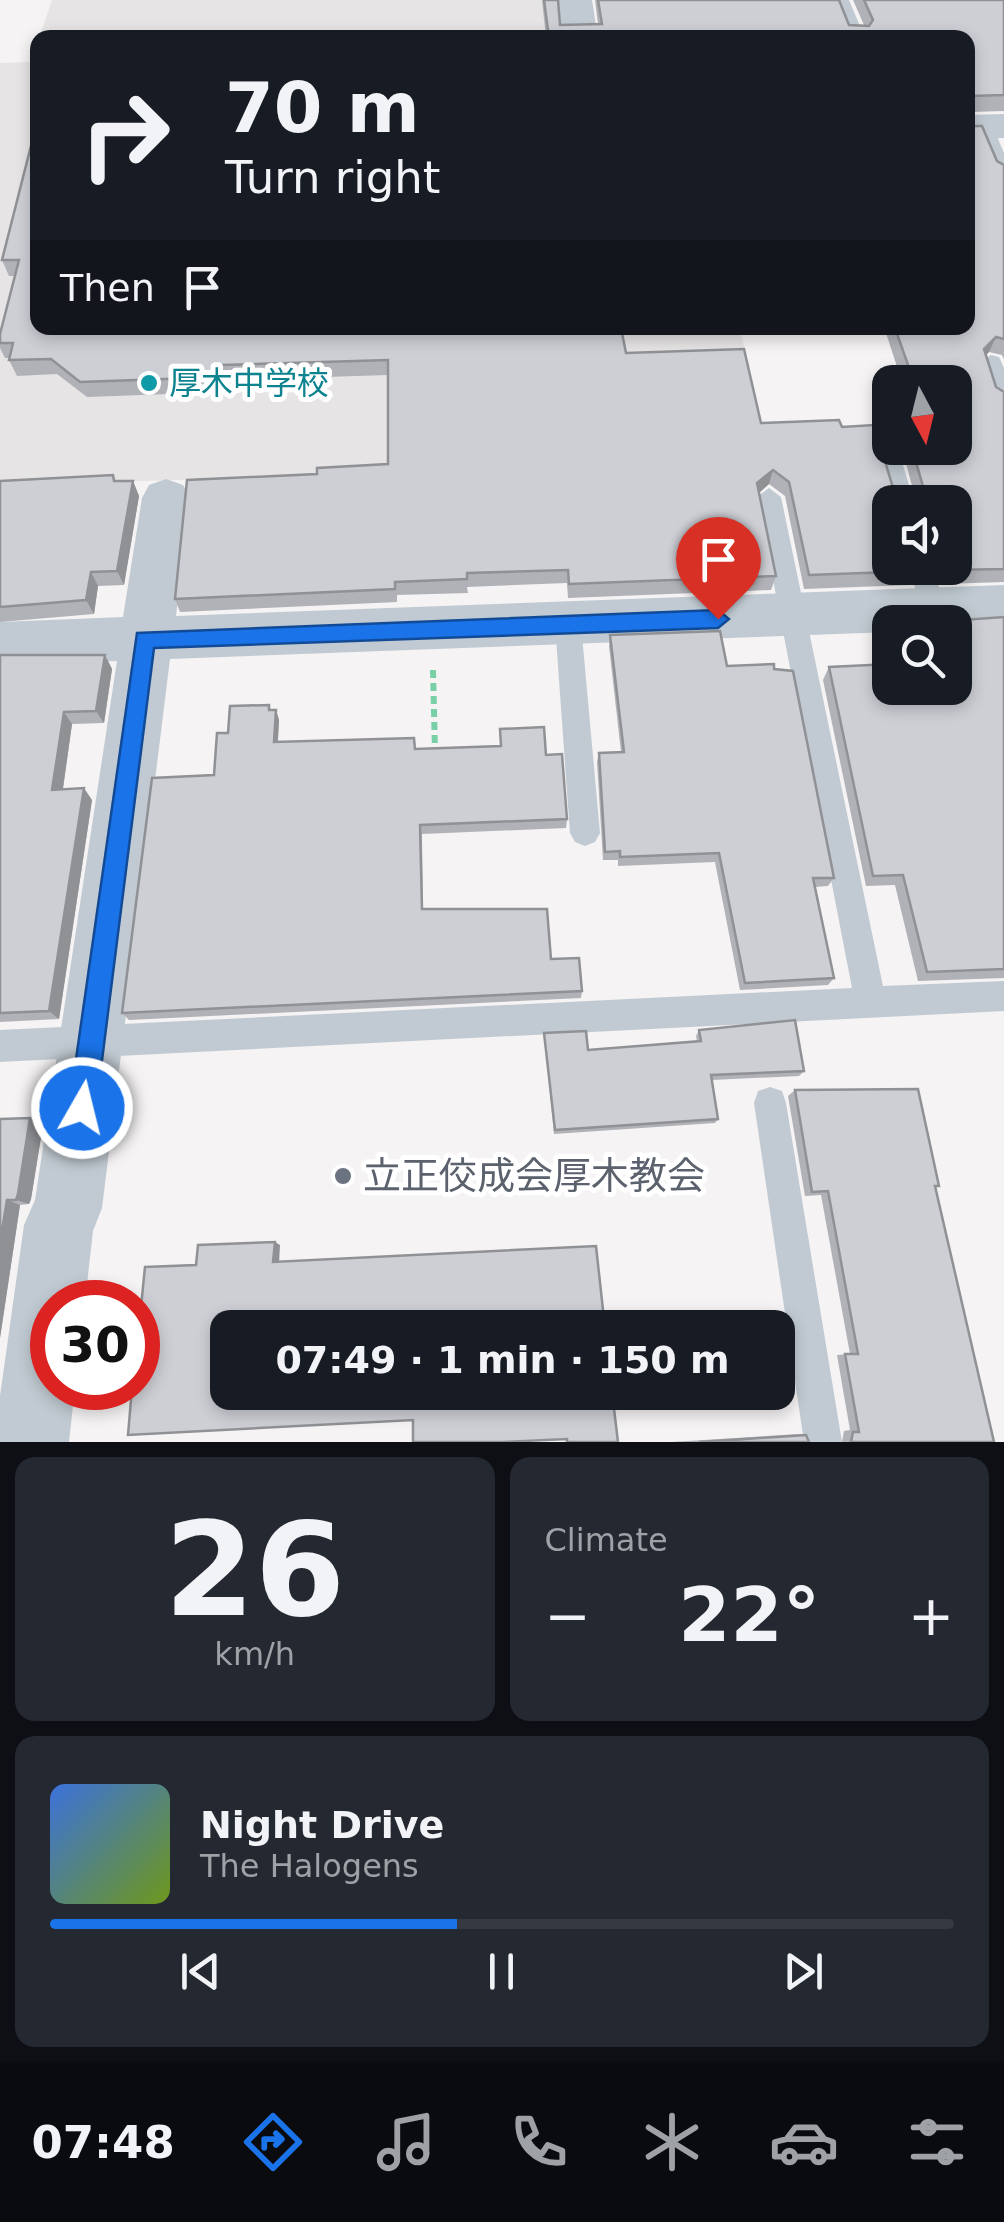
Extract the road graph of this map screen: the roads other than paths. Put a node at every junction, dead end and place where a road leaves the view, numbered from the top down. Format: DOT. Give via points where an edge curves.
graph roads {
  1 [pos="575,0"];
  2 [pos="818,2"];
  3 [pos="850,2"];
  4 [pos="579,30"];
  5 [pos="855,30"];
  6 [pos="985,127"];
  7 [pos="1004,176"];
  8 [pos="990,363"];
  9 [pos="1004,401"];
  10 [pos="166,498"];
  11 [pos="769,498"];
  12 [pos="926,588"];
  13 [pos="1004,606"];
  14 [pos="793,616"];
  15 [pos="568,624"];
  16 [pos="144,639"];
  17 [pos="0,644"];
  18 [pos="585,833"];
  19 [pos="1004,996"];
  20 [pos="871,1004"];
  21 [pos="92,1042"];
  22 [pos="0,1046"];
  23 [pos="770,1103"];
  24 [pos="30,1442"];
  25 [pos="823,1442"];
  1 -- 4 [label="street"];
  2 -- 3 [label="lane"];
  3 -- 5 [label="lane"];
  6 -- 7 [label="lane"];
  8 -- 9 [label="lane"];
  10 -- 16 [label="street"];
  11 -- 14 [label="lane"];
  12 -- 13 [label="street"];
  12 -- 14 [label="street"];
  14 -- 15 [label="street"];
  14 -- 20 [label="lane"];
  15 -- 16 [label="street"];
  15 -- 18 [label="lane"];
  16 -- 17 [label="street"];
  16 -- 21 [label="street"];
  19 -- 20 [label="lane"];
  20 -- 21 [label="lane"];
  21 -- 22 [label="lane"];
  21 -- 24 [label="street"];
  23 -- 25 [label="lane"];
}
